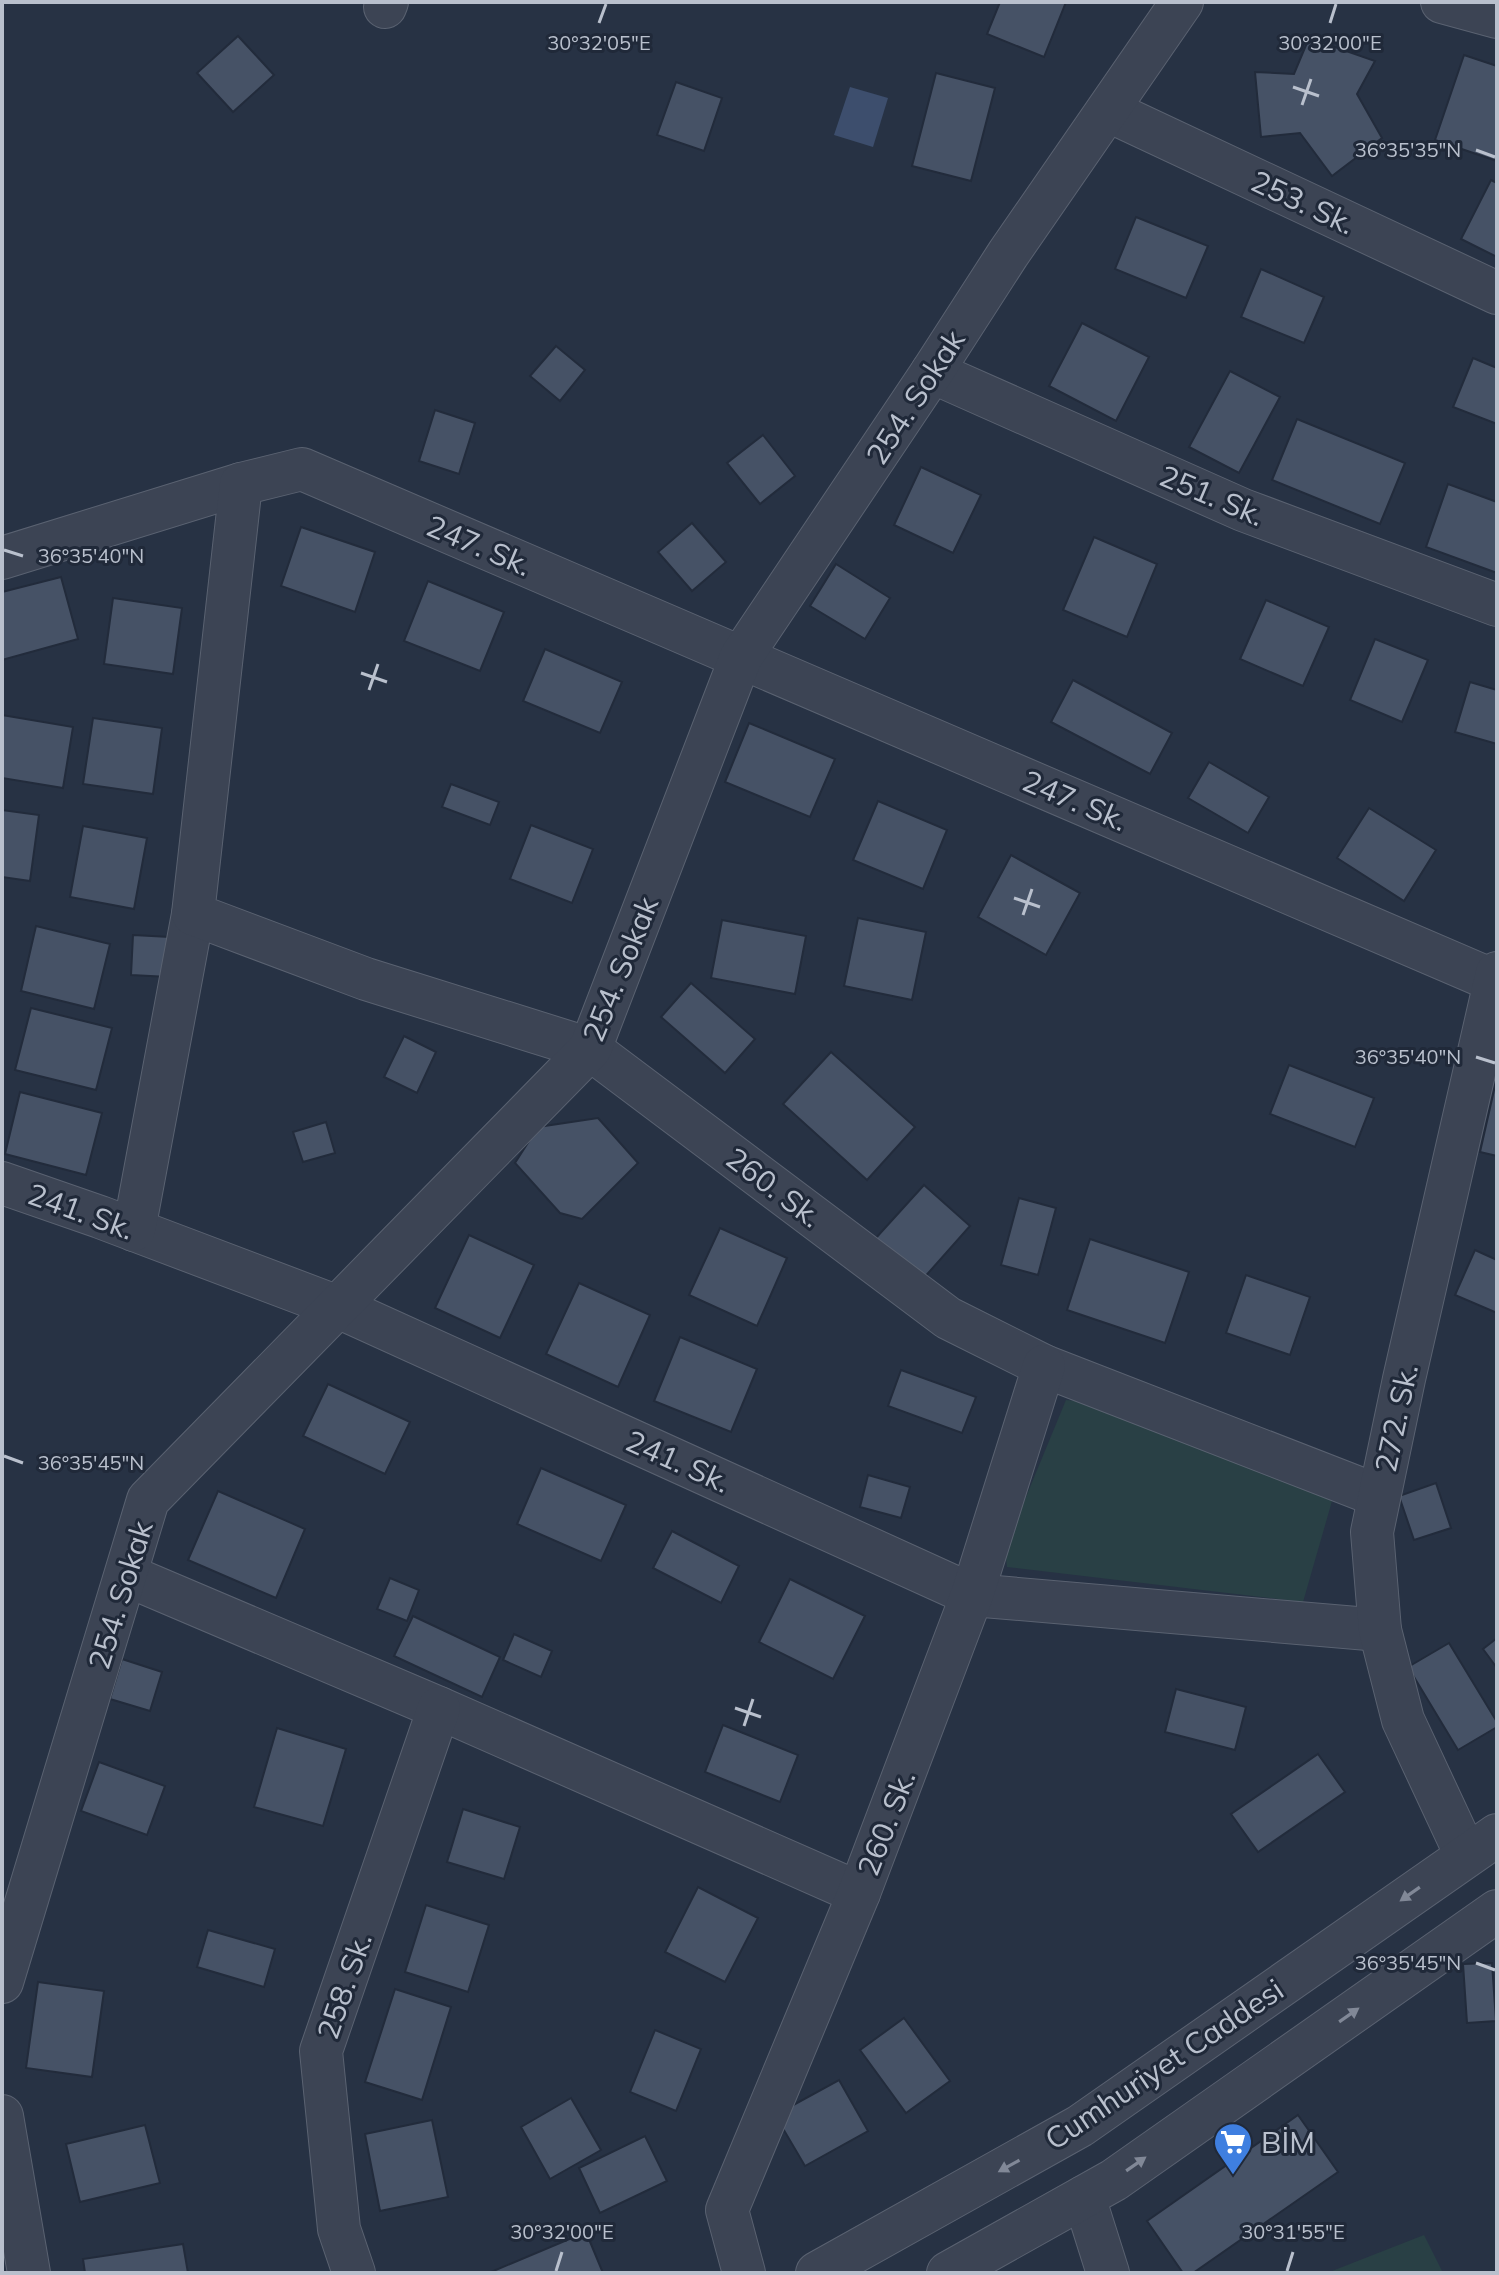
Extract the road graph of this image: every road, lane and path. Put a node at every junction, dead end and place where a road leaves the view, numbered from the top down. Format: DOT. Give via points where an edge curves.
graph roads {
  1 [pos="1182,2"];
  2 [pos="1442,2"];
  3 [pos="1497,17"];
  4 [pos="1109,111"];
  5 [pos="1497,293"];
  6 [pos="932,372"];
  7 [pos="241,484"];
  8 [pos="2,558"];
  9 [pos="1497,605"];
  10 [pos="741,657"];
  11 [pos="193,914"];
  12 [pos="1496,978"];
  13 [pos="590,1049"];
  14 [pos="2,1183"];
  15 [pos="134,1230"];
  16 [pos="338,1307"];
  17 [pos="1044,1366"];
  18 [pos="1379,1496"];
  19 [pos="126,1575"];
  20 [pos="972,1595"];
  21 [pos="1380,1630"];
  22 [pos="439,1708"];
  23 [pos="1481,1845"];
  24 [pos="859,1893"];
  25 [pos="1497,1911"];
  26 [pos="2,1982"];
  27 [pos="2,2116"];
  28 [pos="1084,2197"];
  29 [pos="29,2273"];
  30 [pos="354,2273"];
  31 [pos="744,2273"];
  32 [pos="817,2273"];
  33 [pos="948,2273"];
  34 [pos="1108,2273"];
  1 -- 4 [label="street, 254. Sokak"];
  2 -- 3 [label="street"];
  4 -- 5 [label="street, 253. Sk."];
  4 -- 6 [label="street, 254. Sokak"];
  6 -- 9 [label="street, 251. Sk." via="1243,510"];
  6 -- 10 [label="street, 254. Sokak"];
  7 -- 8 [label="street, 247. Sk."];
  7 -- 10 [label="street, 247. Sk." via="302,469"];
  7 -- 11 [label="street"];
  10 -- 12 [label="street, 247. Sk."];
  10 -- 13 [label="street, 254. Sokak"];
  11 -- 13 [label="street" via="366,979"];
  11 -- 15 [label="street"];
  12 -- 18 [label="street, 272. Sk."];
  13 -- 16 [label="street, 254. Sokak"];
  13 -- 17 [label="street, 260. Sk." via="948,1318"];
  14 -- 15 [label="street, 241. Sk."];
  15 -- 16 [label="street, 241. Sk."];
  16 -- 19 [label="street, 254. Sokak" via="148,1500"];
  16 -- 20 [label="street, 241. Sk."];
  17 -- 18 [label="street, 260. Sk."];
  17 -- 20 [label="street, 260. Sk."];
  18 -- 21 [label="street, 272. Sk." via="1372,1532"];
  19 -- 22 [label="street"];
  19 -- 26 [label="street, 254. Sokak"];
  20 -- 21 [label="street, 241. Sk."];
  20 -- 24 [label="street, 260. Sk."];
  21 -- 23 [label="street, 272. Sk." via="1403,1720"];
  22 -- 24 [label="street"];
  22 -- 30 [label="street, 258. Sk." via="321,2051 339,2229"];
  23 -- 32 [label="street, Cumhuriyet Caddesi, one-way" via="1080,2126"];
  24 -- 31 [label="street, 260. Sk." via="727,2210"];
  28 -- 25 [label="street, one-way"];
  27 -- 29 [label="street"];
  28 -- 33 [label="street"];
  28 -- 34 [label="street"];
}
